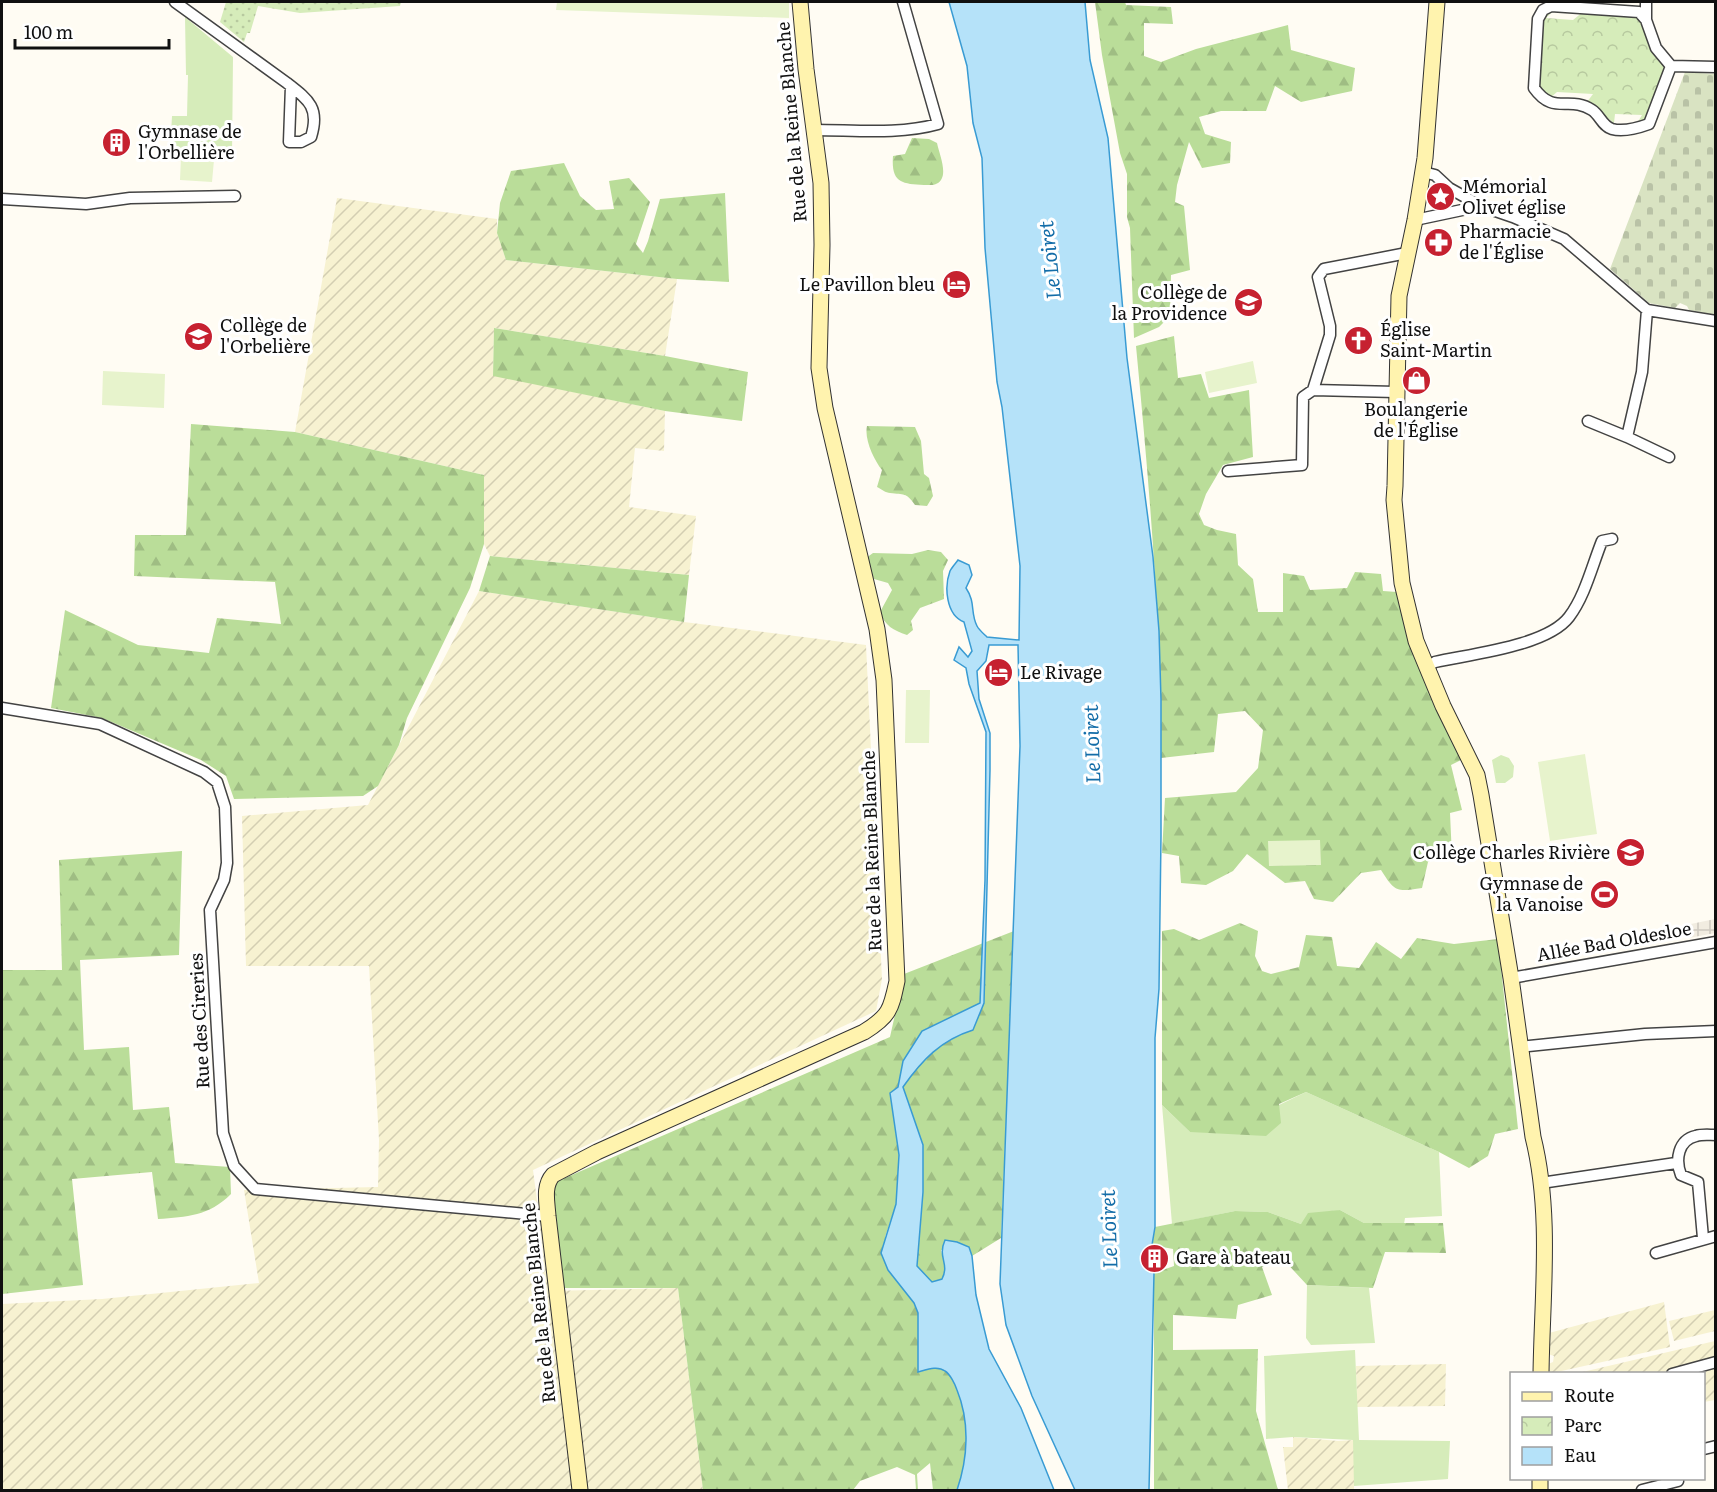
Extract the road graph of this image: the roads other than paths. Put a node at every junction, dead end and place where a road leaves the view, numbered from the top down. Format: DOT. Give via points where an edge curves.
graph roads {
  1 [pos="175,2"];
  2 [pos="800,2"];
  3 [pos="903,2"];
  4 [pos="1437,2"];
  5 [pos="1647,2"];
  6 [pos="1646,20"];
  7 [pos="1671,66"];
  8 [pos="1716,67"];
  9 [pos="291,86"];
  10 [pos="814,130"];
  11 [pos="1423,172"];
  12 [pos="236,196"];
  13 [pos="2,199"];
  14 [pos="1481,206"];
  15 [pos="1415,220"];
  16 [pos="1407,253"];
  17 [pos="1647,310"];
  18 [pos="1716,321"];
  19 [pos="1313,390"];
  20 [pos="1396,392"];
  21 [pos="1588,421"];
  22 [pos="1627,437"];
  23 [pos="1669,457"];
  24 [pos="1228,471"];
  25 [pos="1612,538"];
  26 [pos="1429,665"];
  27 [pos="2,708"];
  28 [pos="1716,942"];
  29 [pos="1514,977"];
  30 [pos="1716,1031"];
  31 [pos="1524,1047"];
  32 [pos="1716,1135"];
  33 [pos="1676,1163"];
  34 [pos="1541,1183"];
  35 [pos="549,1216"];
  36 [pos="1716,1236"];
  37 [pos="1703,1238"];
  38 [pos="1656,1253"];
  39 [pos="1716,1362"];
  40 [pos="1541,1372"];
  41 [pos="1679,1372"];
  42 [pos="1678,1483"];
  43 [pos="580,1491"];
  44 [pos="1641,1491"];
  1 -- 9 [label="street"];
  2 -- 10 [label="street, Rue de la Reine Blanche"];
  3 -- 10 [label="street" via="938,124 903,130"];
  4 -- 11 [label="street"];
  5 -- 6 [label="street"];
  6 -- 7 [label="street" via="1656,48"];
  6 -- 7 [label="street" via="1639,12 1623,9 1551,6 1543,10 1538,19 1534,88 1552,104 1575,104 1593,110 1612,129 1638,128 1648,124"];
  7 -- 8 [label="street"];
  9 -- 9 [label="street" via="313,108 315,123 310,137 301,142 290,142"];
  10 -- 35 [label="street, Rue de la Reine Blanche" via="821,183 819,368 877,629 884,680 897,981 891,1010 879,1024 864,1032 553,1175 546,1187"];
  11 -- 14 [label="street" via="1435,175"];
  11 -- 15 [label="street"];
  12 -- 13 [label="street" via="130,198 86,204"];
  14 -- 15 [label="street"];
  14 -- 17 [label="street" via="1564,239"];
  15 -- 16 [label="street"];
  16 -- 19 [label="street" via="1324,269 1318,277 1330,335"];
  16 -- 20 [label="street" via="1399,296"];
  17 -- 18 [label="street"];
  17 -- 22 [label="street" via="1642,372"];
  19 -- 20 [label="street"];
  19 -- 24 [label="street" via="1303,398 1302,465"];
  20 -- 26 [label="street" via="1394,500 1402,583 1416,641"];
  21 -- 22 [label="street"];
  22 -- 23 [label="street"];
  25 -- 26 [label="street" via="1602,541 1580,598 1557,629 1542,638"];
  26 -- 29 [label="street" via="1486,773"];
  27 -- 35 [label="street, Rue des Cireries" via="100,724 204,772 217,782 225,807 227,863 210,910 223,1133 234,1167 255,1189"];
  28 -- 29 [label="street, Allée Bad Oldesloe"];
  29 -- 31 [label="street"];
  30 -- 31 [label="street"];
  31 -- 34 [label="street" via="1541,1136"];
  32 -- 33 [label="street" via="1694,1136 1680,1149"];
  33 -- 34 [label="street"];
  33 -- 37 [label="street" via="1681,1175 1698,1182"];
  34 -- 40 [label="street"];
  35 -- 43 [label="street, Rue de la Reine Blanche"];
  36 -- 37 [label="street"];
  37 -- 38 [label="street"];
  39 -- 41 [label="street"];
  42 -- 44 [label="street"];
}
